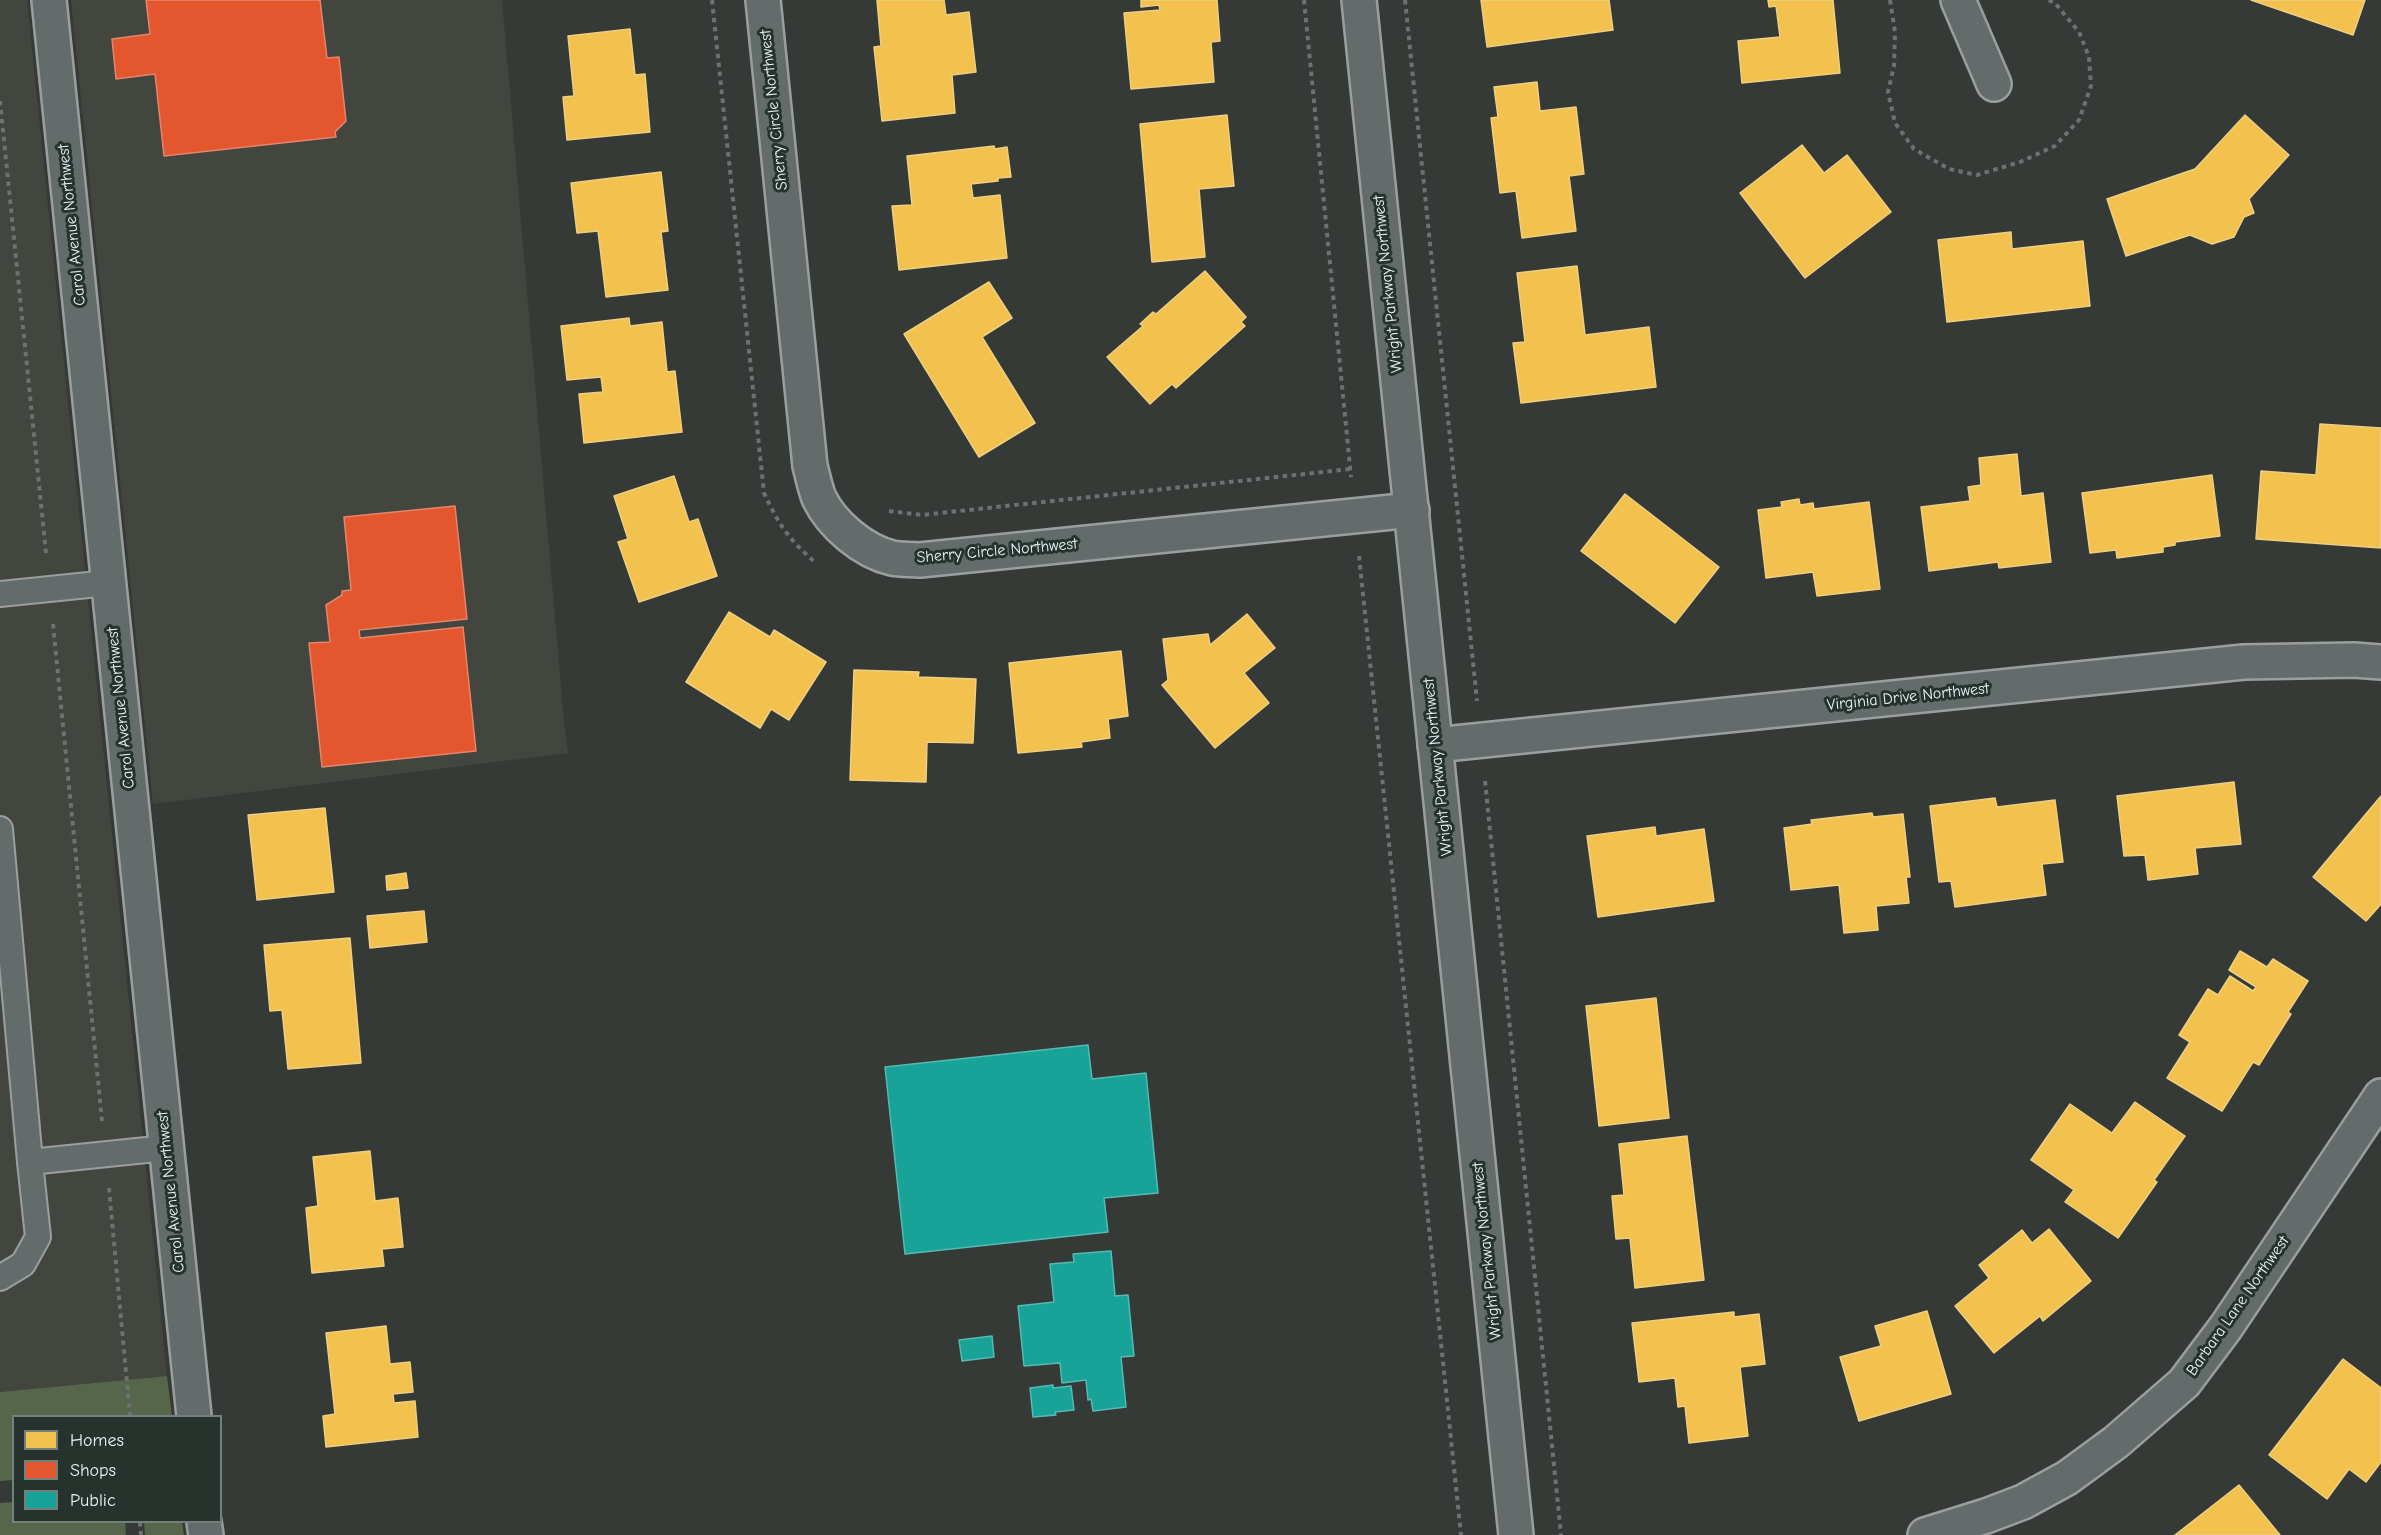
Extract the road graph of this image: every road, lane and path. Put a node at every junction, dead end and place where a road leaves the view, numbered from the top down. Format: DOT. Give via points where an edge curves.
graph roads {
  1 [pos="49,0"];
  2 [pos="712,0"];
  3 [pos="763,0"];
  4 [pos="1304,0"];
  5 [pos="1359,0"];
  6 [pos="1958,0"];
  7 [pos="1994,84"];
  8 [pos="0,100"];
  9 [pos="1350,469"];
  10 [pos="885,510"];
  11 [pos="1412,510"];
  12 [pos="1355,516"];
  13 [pos="1347,555"];
  14 [pos="817,564"];
  15 [pos="108,583"];
  16 [pos="50,588"];
  17 [pos="0,594"];
  18 [pos="2381,662"];
  19 [pos="1435,745"];
  20 [pos="0,829"];
  21 [pos="2381,1096"];
  22 [pos="166,1148"];
  23 [pos="106,1154"];
  24 [pos="30,1162"];
  25 [pos="0,1278"];
  26 [pos="130,1415"];
  27 [pos="194,1415"];
  28 [pos="1461,1535"];
  29 [pos="1516,1535"];
  30 [pos="1925,1535"];
  1 -- 15 [label="street, Carol Avenue Northwest"];
  2 -- 14 [label="path" via="764,494 780,527"];
  3 -- 12 [label="street, Sherry Circle Northwest" via="810,466 818,496 849,534 872,551 892,558 920,560"];
  4 -- 9 [label="path"];
  5 -- 11 [label="street, Wright Parkway Northwest"];
  6 -- 7 [label="street"];
  8 -- 16 [label="path"];
  9 -- 10 [label="path" via="922,515"];
  9 -- 12 [label="path"];
  11 -- 12 [label="street, Sherry Circle Northwest"];
  11 -- 19 [label="street, Wright Parkway Northwest"];
  13 -- 28 [label="path" via="1359,554"];
  15 -- 16 [label="lane"];
  15 -- 22 [label="street, Carol Avenue Northwest"];
  16 -- 17 [label="lane"];
  16 -- 23 [label="path"];
  18 -- 19 [label="street, Virginia Drive Northwest" via="2244,662"];
  19 -- 29 [label="street, Wright Parkway Northwest"];
  20 -- 24 [label="lane"];
  21 -- 30 [label="street, Barbara Lane Northwest" via="2184,1383 2067,1478 2014,1505"];
  22 -- 23 [label="lane"];
  22 -- 27 [label="street, Carol Avenue Northwest"];
  23 -- 24 [label="lane"];
  23 -- 26 [label="path"];
  24 -- 25 [label="lane" via="38,1237 23,1264"];
}
